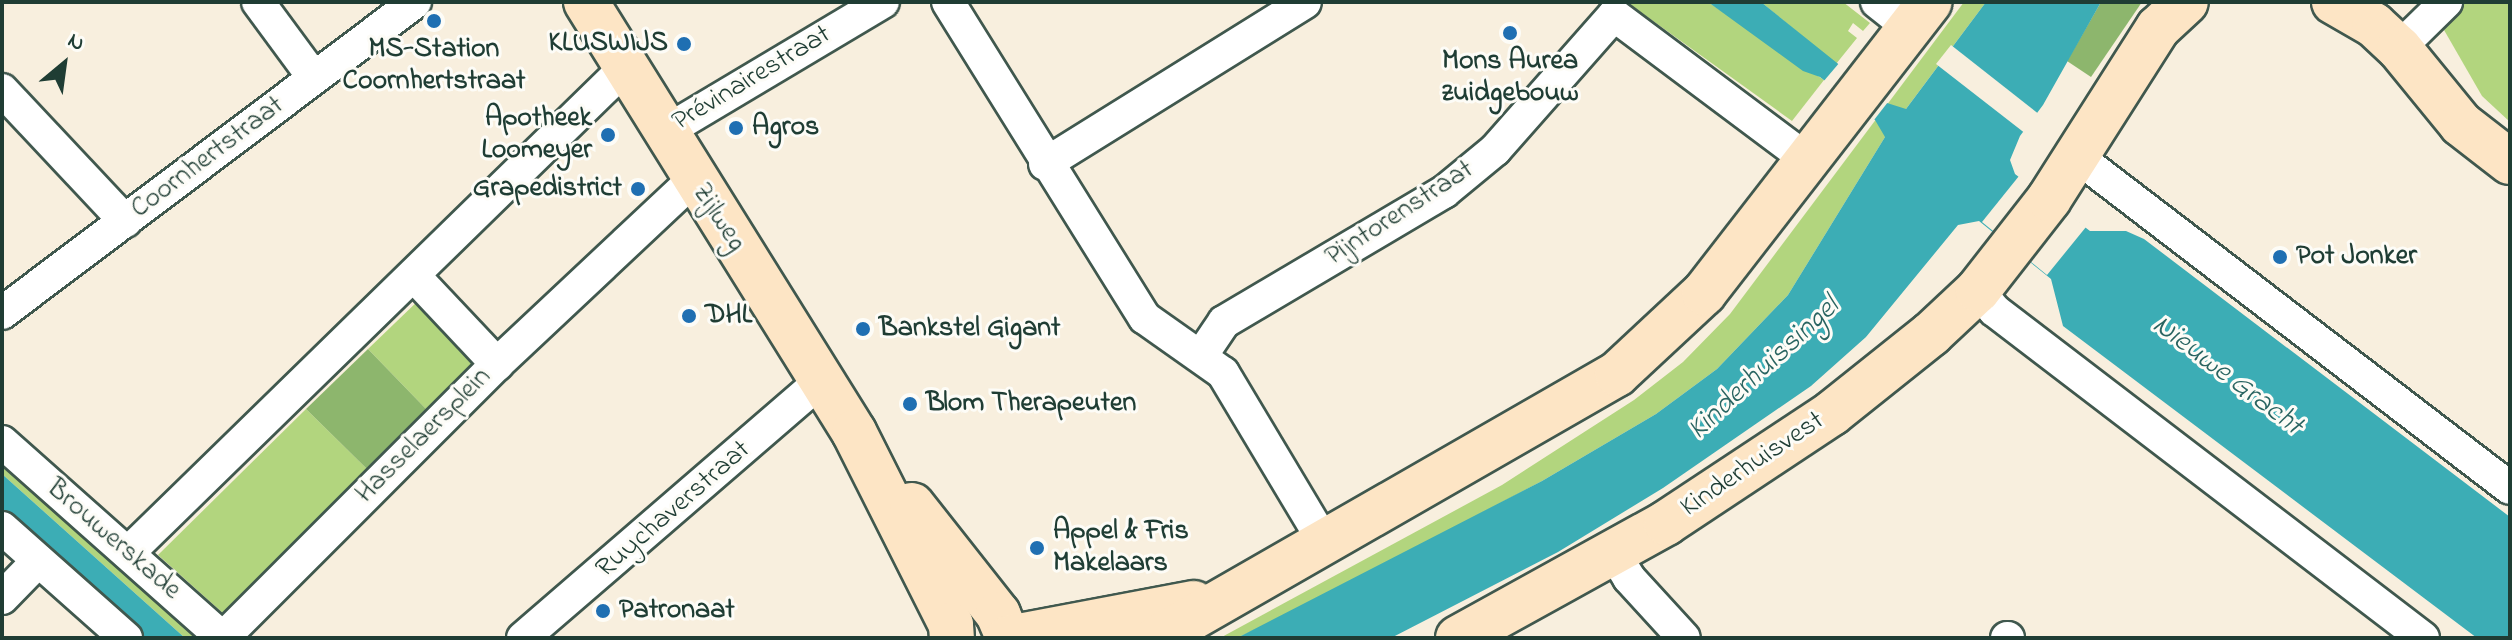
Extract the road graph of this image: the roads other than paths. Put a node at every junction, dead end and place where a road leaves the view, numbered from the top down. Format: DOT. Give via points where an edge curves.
graph roads {
  1 [pos="258,2"];
  2 [pos="415,2"];
  3 [pos="586,2"];
  4 [pos="883,2"];
  5 [pos="948,2"];
  6 [pos="1305,2"];
  7 [pos="2186,2"];
  8 [pos="2334,2"];
  9 [pos="1902,12"];
  10 [pos="2418,18"];
  11 [pos="625,68"];
  12 [pos="314,78"];
  13 [pos="2,90"];
  14 [pos="663,133"];
  15 [pos="1798,153"];
  16 [pos="2076,156"];
  17 [pos="2510,162"];
  18 [pos="1045,164"];
  19 [pos="693,180"];
  20 [pos="125,221"];
  21 [pos="415,277"];
  22 [pos="1978,290"];
  23 [pos="2,313"];
  24 [pos="1201,356"];
  25 [pos="497,364"];
  26 [pos="822,380"];
  27 [pos="854,432"];
  28 [pos="2,442"];
  29 [pos="2510,488"];
  30 [pos="2,528"];
  31 [pos="1326,545"];
  32 [pos="128,553"];
  33 [pos="1614,553"];
  34 [pos="38,561"];
  35 [pos="1250,588"];
  36 [pos="2,598"];
  37 [pos="126,638"];
  38 [pos="223,638"];
  39 [pos="523,638"];
  40 [pos="952,638"];
  41 [pos="1008,638"];
  42 [pos="1157,638"];
  43 [pos="1458,638"];
  44 [pos="1684,638"];
  45 [pos="2423,638"];
  1 -- 12 [label="street"];
  2 -- 12 [label="street, Coornhertstraat"];
  3 -- 11 [label="main road, Zijlweg"];
  4 -- 14 [label="street, Prévinairestraat"];
  5 -- 18 [label="street"];
  6 -- 18 [label="street"];
  7 -- 16 [label="main road" via="2158,28"];
  8 -- 10 [label="main road" via="2374,25"];
  9 -- 15 [label="main road" via="1859,94"];
  10 -- 17 [label="main road" via="2446,74 2443,99 2461,124"];
  11 -- 14 [label="main road, Zijlweg"];
  11 -- 21 [label="street"];
  12 -- 20 [label="street, Coornhertstraat"];
  13 -- 20 [label="street"];
  14 -- 19 [label="main road, Zijlweg"];
  15 -- 24 [label="street, Pijntorenstraat" via="1614,15 1495,150 1444,192 1224,322"];
  15 -- 31 [label="main road" via="1704,293 1617,374"];
  16 -- 22 [label="main road, Kinderhuisvest"];
  16 -- 29 [label="street"];
  18 -- 24 [label="street" via="1145,318 1156,331"];
  19 -- 25 [label="street"];
  19 -- 26 [label="main road, Zijlweg"];
  20 -- 23 [label="street, Coornhertstraat"];
  21 -- 25 [label="street, Hasselaersplein"];
  21 -- 32 [label="street"];
  22 -- 33 [label="main road, Kinderhuisvest" via="1832,413"];
  22 -- 45 [label="street" via="1994,310"];
  24 -- 31 [label="street" via="1223,373"];
  25 -- 38 [label="street, Hasselaersplein"];
  26 -- 27 [label="main road, Zijlweg"];
  26 -- 39 [label="street, Ruychaverstraat"];
  27 -- 40 [label="main road, Zijlweg" via="951,625"];
  27 -- 41 [label="main road, Zijlweg" via="998,614"];
  28 -- 32 [label="street, Brouwerskade"];
  30 -- 34 [label="street"];
  31 -- 35 [label="main road"];
  32 -- 38 [label="street, Brouwerskade"];
  33 -- 43 [label="main road, Kinderhuisvest"];
  33 -- 44 [label="street" via="1629,578"];
  34 -- 36 [label="street"];
  34 -- 37 [label="street"];
  35 -- 41 [label="main road" via="1142,616"];
  35 -- 42 [label="main road"];
}
